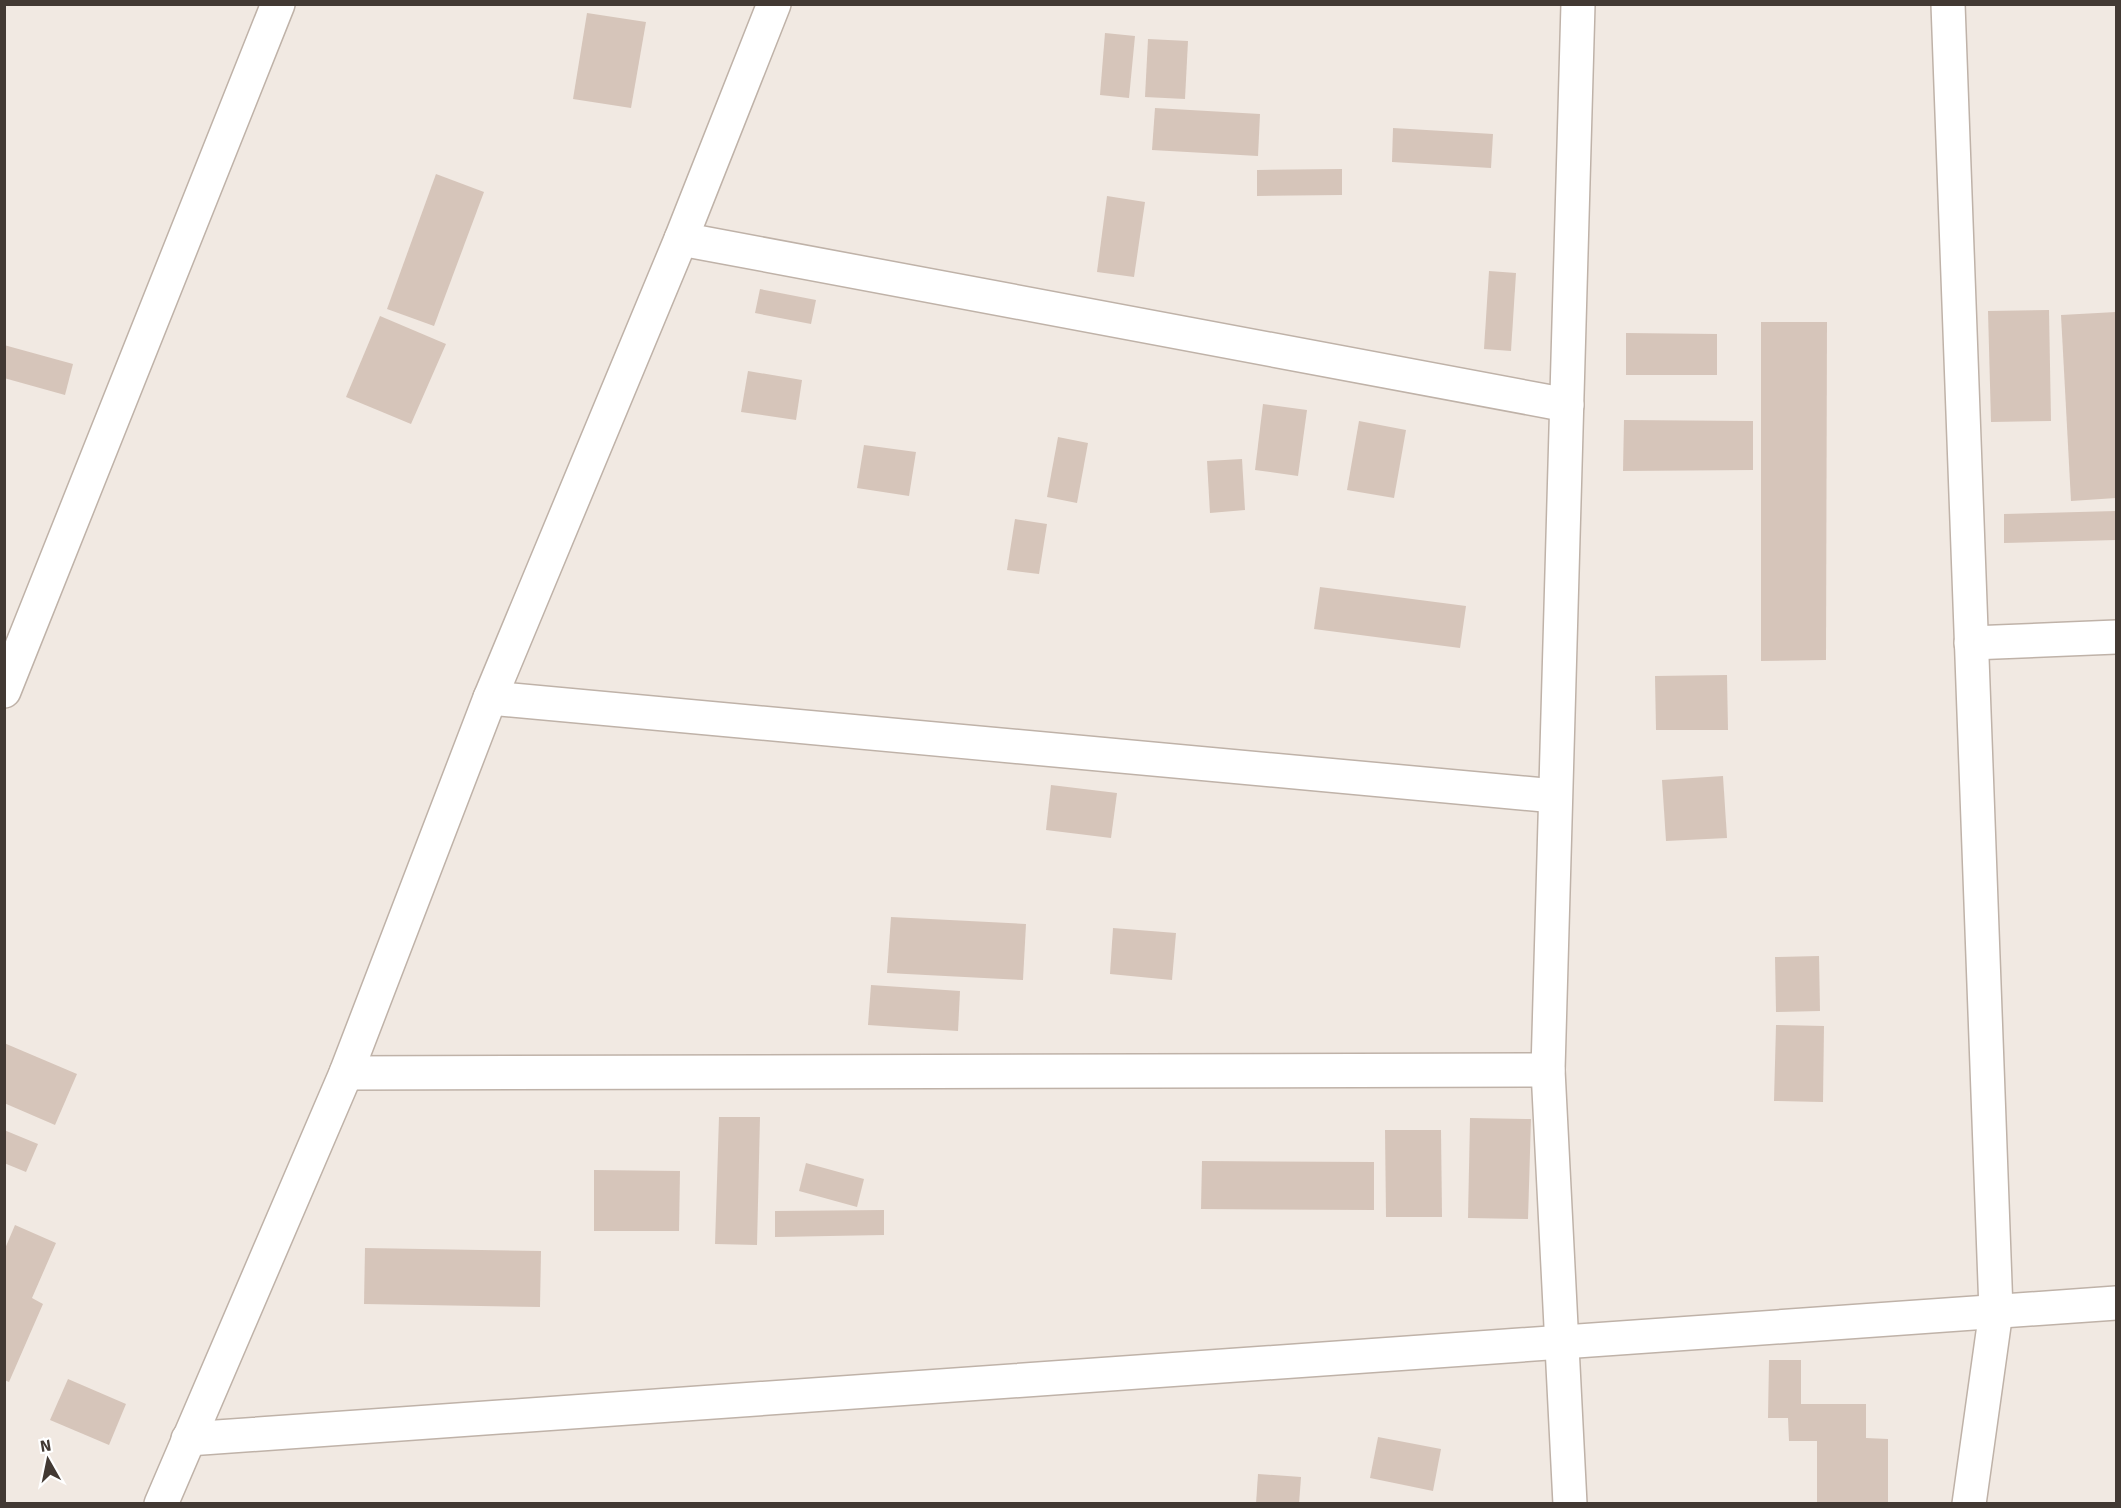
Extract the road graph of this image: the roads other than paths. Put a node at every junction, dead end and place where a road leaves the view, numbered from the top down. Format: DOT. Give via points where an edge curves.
graph roads {
  1 [pos="278,4"];
  2 [pos="774,4"];
  3 [pos="1578,4"];
  4 [pos="1948,4"];
  5 [pos="681,238"];
  6 [pos="1567,405"];
  7 [pos="2116,637"];
  8 [pos="1971,643"];
  9 [pos="4,692"];
  10 [pos="490,698"];
  11 [pos="1555,796"];
  12 [pos="1548,1070"];
  13 [pos="346,1073"];
  14 [pos="2116,1303"];
  15 [pos="1996,1311"];
  16 [pos="1562,1342"];
  17 [pos="188,1439"];
  18 [pos="161,1503"];
  19 [pos="1570,1503"];
  20 [pos="1969,1503"];
  1 -- 9 [label="street"];
  2 -- 5 [label="street"];
  3 -- 6 [label="street"];
  4 -- 8 [label="street"];
  5 -- 6 [label="street"];
  5 -- 10 [label="street"];
  6 -- 11 [label="street"];
  7 -- 8 [label="street"];
  8 -- 15 [label="street"];
  10 -- 11 [label="street"];
  10 -- 13 [label="street"];
  11 -- 12 [label="street"];
  12 -- 13 [label="street"];
  12 -- 16 [label="street"];
  13 -- 17 [label="street"];
  14 -- 15 [label="street"];
  15 -- 16 [label="street"];
  15 -- 20 [label="street"];
  16 -- 17 [label="street"];
  16 -- 19 [label="street"];
  17 -- 18 [label="street"];
}
